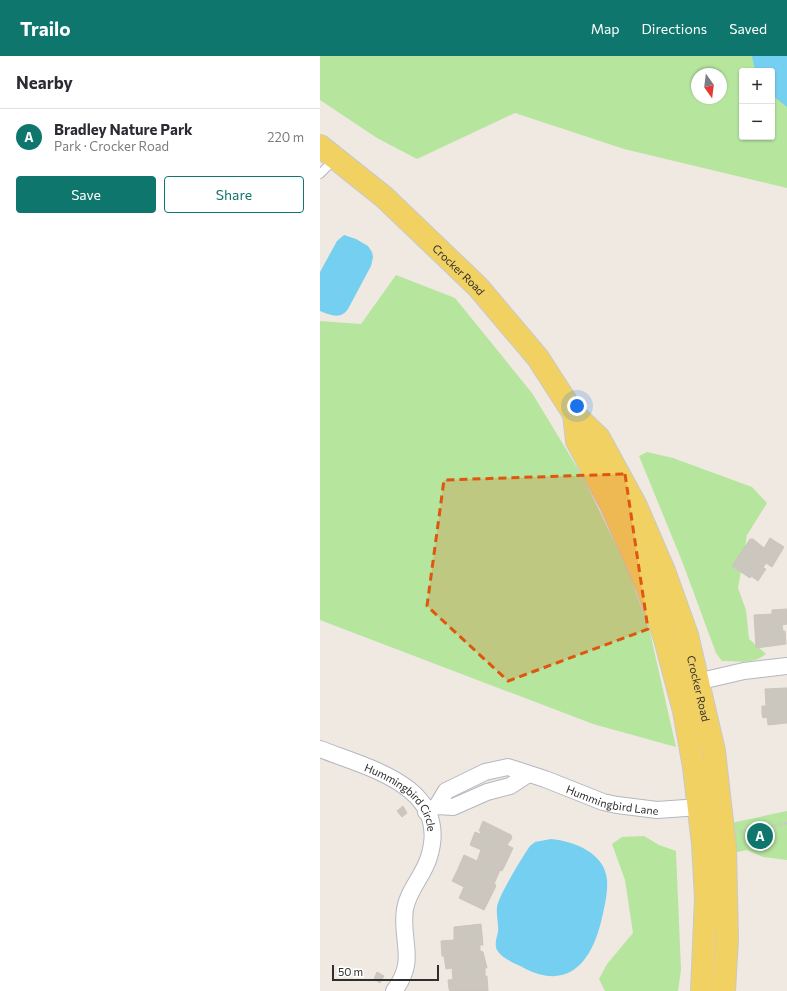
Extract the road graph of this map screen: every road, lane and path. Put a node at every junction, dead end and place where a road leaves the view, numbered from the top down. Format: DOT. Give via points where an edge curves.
graph roads {
  1 [pos="328,152"];
  2 [pos="320,174"];
  3 [pos="574,414"];
  4 [pos="787,666"];
  5 [pos="699,681"];
  6 [pos="678,687"];
  7 [pos="320,749"];
  8 [pos="700,807"];
  9 [pos="432,809"];
  10 [pos="787,824"];
  11 [pos="740,832"];
  12 [pos="394,991"];
  13 [pos="702,991"];
  14 [pos="724,991"];
  1 -- 2 [label="lane"];
  1 -- 3 [label="main road, Crocker Road" via="384,197 478,287 538,358"];
  3 -- 5 [label="main road, Crocker Road" via="599,438 636,506 676,602"];
  3 -- 6 [label="main road, Crocker Road" via="578,441 611,504 648,588"];
  4 -- 5 [label="street" via="744,671"];
  5 -- 6 [label="street"];
  5 -- 14 [label="main road, Crocker Road" via="714,751 725,848 727,939"];
  6 -- 8 [label="main road, Crocker Road" via="689,735"];
  7 -- 9 [label="street, Hummingbird Circle" via="398,780"];
  8 -- 9 [label="street, Hummingbird Lane" via="657,810 617,805 527,775 510,786 453,807"];
  8 -- 13 [label="main road, Crocker Road" via="706,898"];
  9 -- 12 [label="street, Hummingbird Circle" via="432,848 405,909 408,961 404,975"];
  10 -- 11 [label="path"];
}
